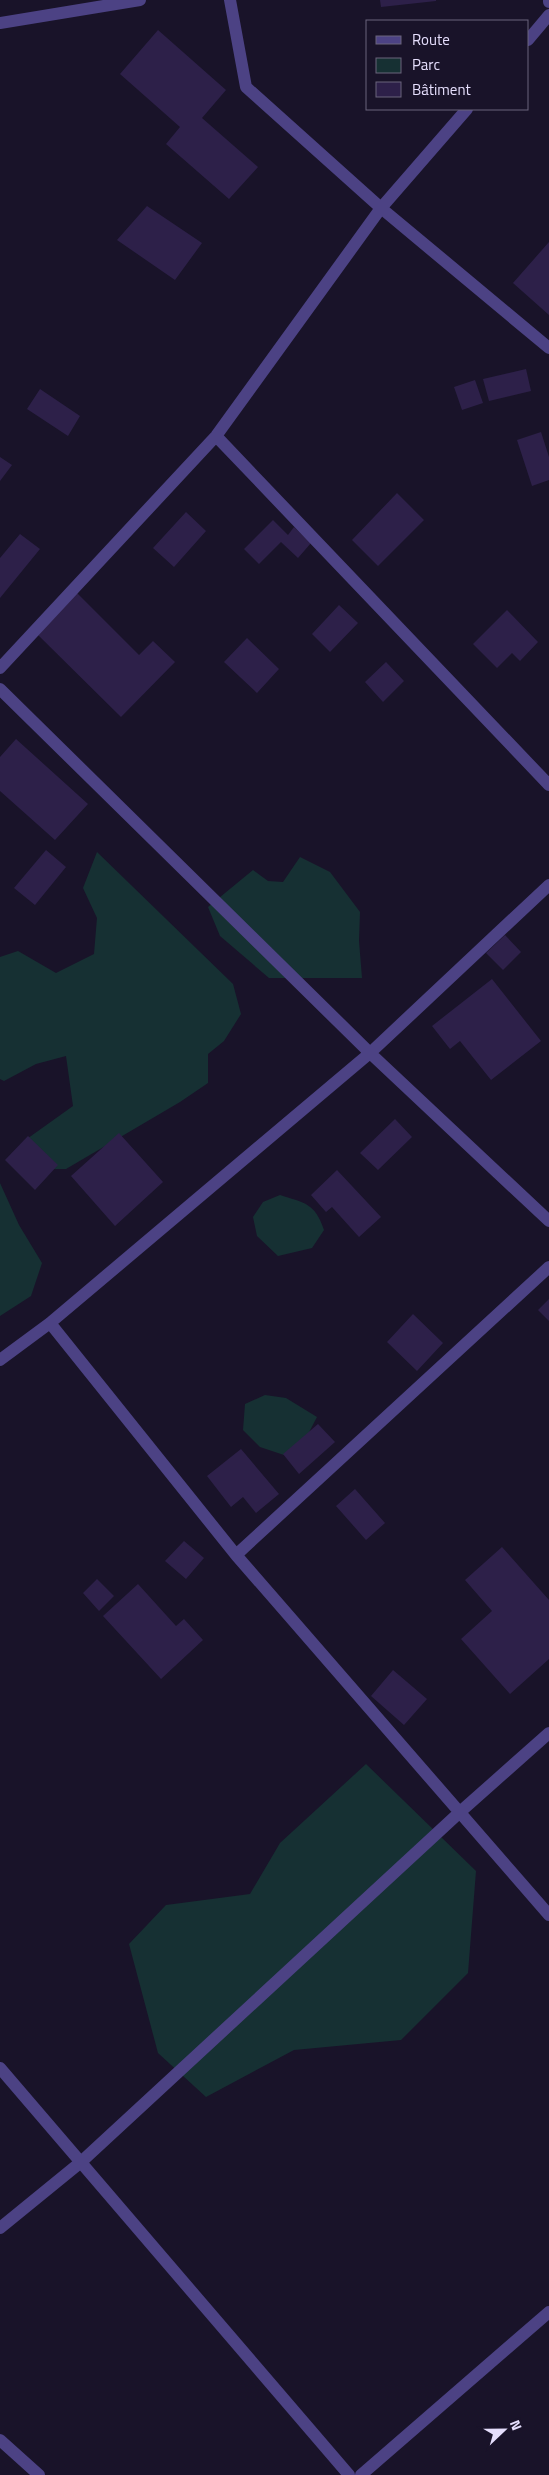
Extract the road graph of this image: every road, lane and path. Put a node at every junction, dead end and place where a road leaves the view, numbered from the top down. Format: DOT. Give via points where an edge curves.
graph roads {
  1 [pos="140,0"];
  2 [pos="230,0"];
  3 [pos="549,15"];
  4 [pos="0,23"];
  5 [pos="529,39"];
  6 [pos="467,110"];
  7 [pos="381,208"];
  8 [pos="549,348"];
  9 [pos="216,436"];
  10 [pos="0,668"];
  11 [pos="0,689"];
  12 [pos="549,785"];
  13 [pos="549,886"];
  14 [pos="370,1053"];
  15 [pos="549,1221"];
  16 [pos="549,1266"];
  17 [pos="50,1323"];
  18 [pos="0,1360"];
  19 [pos="236,1555"];
  20 [pos="549,1733"];
  21 [pos="460,1812"];
  22 [pos="549,1915"];
  23 [pos="0,2068"];
  24 [pos="81,2162"];
  25 [pos="0,2228"];
  26 [pos="549,2312"];
  27 [pos="0,2440"];
  28 [pos="39,2475"];
  29 [pos="349,2475"];
  30 [pos="361,2475"];
  1 -- 4 [label="street"];
  2 -- 7 [label="street" via="246,87"];
  3 -- 5 [label="street"];
  6 -- 7 [label="street"];
  7 -- 8 [label="street"];
  7 -- 9 [label="street"];
  9 -- 10 [label="street"];
  9 -- 12 [label="street"];
  11 -- 14 [label="street"];
  13 -- 14 [label="street"];
  14 -- 15 [label="street"];
  14 -- 17 [label="street"];
  16 -- 19 [label="street"];
  17 -- 18 [label="street"];
  17 -- 19 [label="street"];
  19 -- 21 [label="street"];
  20 -- 21 [label="street"];
  21 -- 22 [label="street"];
  21 -- 24 [label="street"];
  23 -- 24 [label="street"];
  24 -- 25 [label="street"];
  24 -- 29 [label="street"];
  26 -- 30 [label="street"];
  27 -- 28 [label="street"];
}
